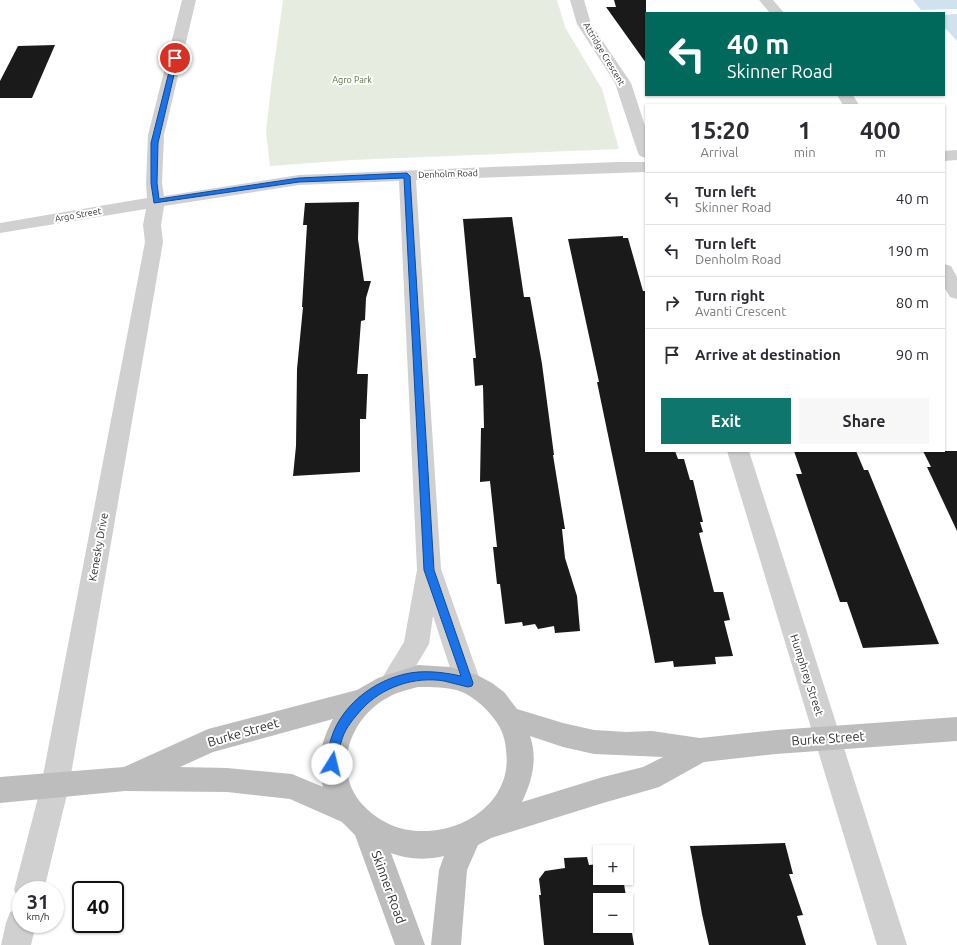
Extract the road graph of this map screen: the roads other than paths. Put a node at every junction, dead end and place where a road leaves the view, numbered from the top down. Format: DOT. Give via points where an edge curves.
graph roads {
  1 [pos="189,0"];
  2 [pos="577,0"];
  3 [pos="766,0"];
  4 [pos="776,12"];
  5 [pos="645,150"];
  6 [pos="957,155"];
  7 [pos="945,156"];
  8 [pos="645,167"];
  9 [pos="407,176"];
  10 [pos="156,202"];
  11 [pos="0,228"];
  12 [pos="945,272"];
  13 [pos="957,293"];
  14 [pos="738,452"];
  15 [pos="429,570"];
  16 [pos="392,683"];
  17 [pos="468,683"];
  18 [pos="365,698"];
  19 [pos="511,718"];
  20 [pos="957,730"];
  21 [pos="828,739"];
  22 [pos="700,750"];
  23 [pos="125,779"];
  24 [pos="55,786"];
  25 [pos="0,790"];
  26 [pos="358,820"];
  27 [pos="476,832"];
  28 [pos="31,881"];
  29 [pos="19,933"];
  30 [pos="16,945"];
  31 [pos="410,945"];
  32 [pos="446,945"];
  33 [pos="892,945"];
  1 -- 10 [label="street, Kenesky Drive" via="156,135"];
  2 -- 5 [label="street, Attridge Crescent" via="584,24 623,83"];
  3 -- 4 [label="street"];
  6 -- 7 [label="street"];
  8 -- 9 [label="street, Denholm Road"];
  9 -- 10 [label="street, Denholm Road" via="299,180"];
  9 -- 15 [label="street"];
  10 -- 11 [label="street, Argo Street"];
  10 -- 24 [label="street, Kenesky Drive" via="152,225 154,242"];
  12 -- 13 [label="street"];
  14 -- 21 [label="street, Humphrey Street"];
  15 -- 16 [label="street" via="416,644"];
  15 -- 17 [label="street"];
  16 -- 17 [label="street" via="418,676 443,676"];
  16 -- 18 [label="street"];
  17 -- 19 [label="street" via="485,692"];
  18 -- 23 [label="street, Burke Street" via="208,741"];
  18 -- 26 [label="street, Skinner Road" via="344,722 336,739 332,764 336,788"];
  19 -- 22 [label="street, Burke Street" via="594,742 652,743"];
  19 -- 27 [label="street" via="521,745 520,775 508,803"];
  20 -- 21 [label="street, Burke Street"];
  21 -- 22 [label="street, Burke Street"];
  21 -- 33 [label="street, Humphrey Street"];
  22 -- 27 [label="street, Burke Street" via="649,778 603,790"];
  23 -- 24 [label="street, Burke Street"];
  23 -- 26 [label="street, Burke Street" via="227,780 292,787"];
  24 -- 25 [label="street, Burke Street"];
  24 -- 28 [label="street, Kenesky Drive"];
  26 -- 27 [label="street, Burke Street" via="399,843 434,846"];
  26 -- 31 [label="street, Skinner Road"];
  27 -- 32 [label="street" via="453,870"];
  29 -- 30 [label="street"];
}
